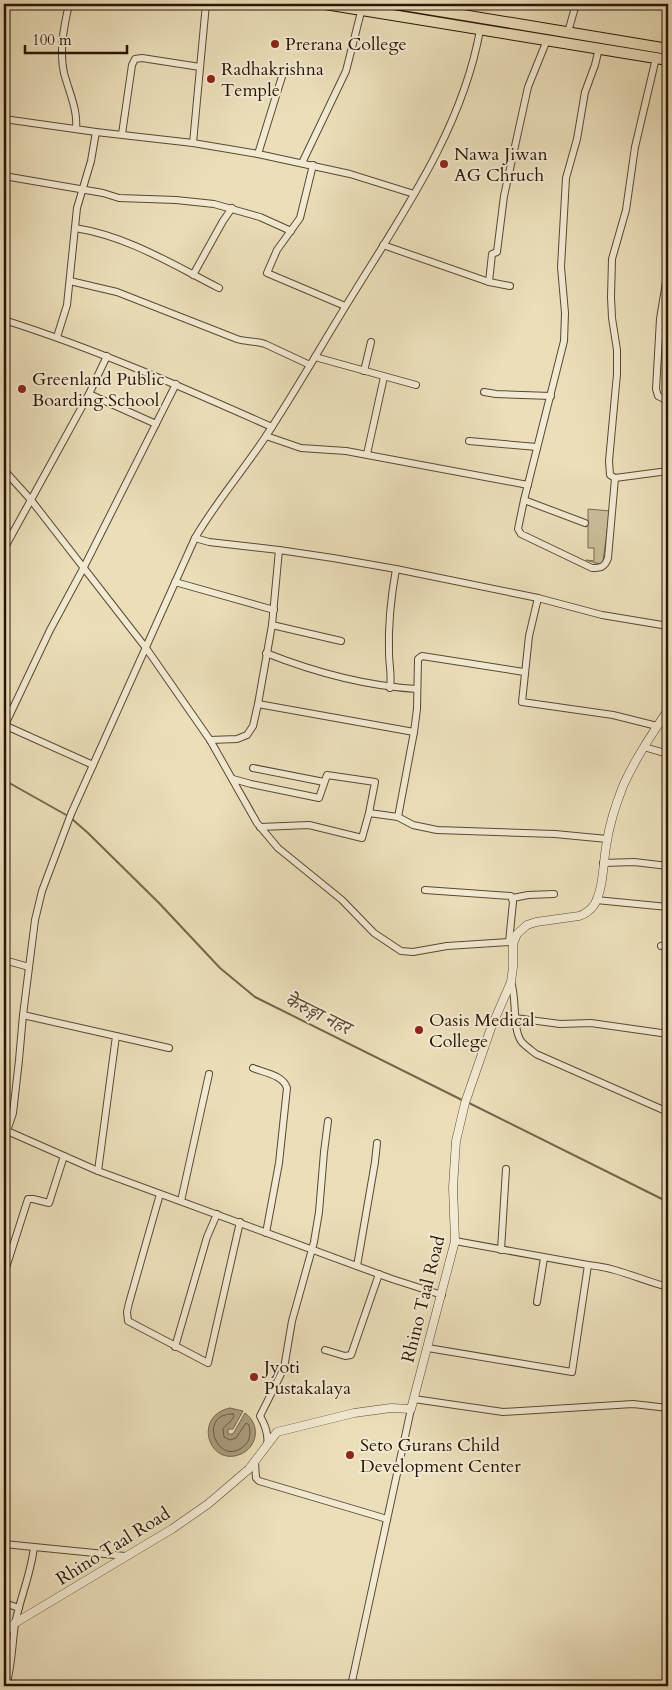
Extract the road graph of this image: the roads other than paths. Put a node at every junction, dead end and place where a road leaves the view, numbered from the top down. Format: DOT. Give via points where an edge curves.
graph roads {
  1 [pos="69,4"];
  2 [pos="206,4"];
  3 [pos="325,4"];
  4 [pos="397,4"];
  5 [pos="576,4"];
  6 [pos="363,7"];
  7 [pos="480,30"];
  8 [pos="568,32"];
  9 [pos="547,40"];
  10 [pos="598,48"];
  11 [pos="668,49"];
  12 [pos="656,58"];
  13 [pos="668,60"];
  14 [pos="200,67"];
  15 [pos="284,70"];
  16 [pos="4,119"];
  17 [pos="76,129"];
  18 [pos="96,132"];
  19 [pos="122,134"];
  20 [pos="193,143"];
  21 [pos="258,154"];
  22 [pos="302,163"];
  23 [pos="314,165"];
  24 [pos="4,176"];
  25 [pos="82,190"];
  26 [pos="414,194"];
  27 [pos="232,208"];
  28 [pos="75,228"];
  29 [pos="291,231"];
  30 [pos="383,244"];
  31 [pos="668,270"];
  32 [pos="193,275"];
  33 [pos="70,281"];
  34 [pos="489,282"];
  35 [pos="510,286"];
  36 [pos="219,288"];
  37 [pos="345,306"];
  38 [pos="4,320"];
  39 [pos="57,337"];
  40 [pos="371,342"];
  41 [pos="107,356"];
  42 [pos="315,357"];
  43 [pos="310,365"];
  44 [pos="364,371"];
  45 [pos="384,377"];
  46 [pos="176,384"];
  47 [pos="416,385"];
  48 [pos="484,392"];
  49 [pos="89,394"];
  50 [pos="551,396"];
  51 [pos="668,401"];
  52 [pos="156,424"];
  53 [pos="272,427"];
  54 [pos="266,436"];
  55 [pos="469,441"];
  56 [pos="537,447"];
  57 [pos="367,454"];
  58 [pos="4,470"];
  59 [pos="668,471"];
  60 [pos="615,478"];
  61 [pos="528,485"];
  62 [pos="31,500"];
  63 [pos="524,500"];
  64 [pos="585,523"];
  65 [pos="195,538"];
  66 [pos="4,549"];
  67 [pos="278,550"];
  68 [pos="84,567"];
  69 [pos="396,569"];
  70 [pos="176,582"];
  71 [pos="538,598"];
  72 [pos="274,610"];
  73 [pos="272,625"];
  74 [pos="668,626"];
  75 [pos="341,641"];
  76 [pos="146,648"];
  77 [pos="266,653"];
  78 [pos="524,672"];
  79 [pos="390,688"];
  80 [pos="417,689"];
  81 [pos="258,704"];
  82 [pos="668,710"];
  83 [pos="4,726"];
  84 [pos="657,726"];
  85 [pos="414,732"];
  86 [pos="210,740"];
  87 [pos="644,747"];
  88 [pos="668,754"];
  89 [pos="93,765"];
  90 [pos="253,768"];
  91 [pos="233,779"];
  92 [pos="324,782"];
  93 [pos="369,813"];
  94 [pos="398,817"];
  95 [pos="260,827"];
  96 [pos="607,839"];
  97 [pos="603,863"];
  98 [pos="668,866"];
  99 [pos="424,890"];
  100 [pos="554,894"];
  101 [pos="513,898"];
  102 [pos="596,900"];
  103 [pos="668,907"];
  104 [pos="511,943"];
  105 [pos="4,960"];
  106 [pos="29,968"];
  107 [pos="511,982"];
  108 [pos="22,1015"];
  109 [pos="515,1018"];
  110 [pos="668,1034"];
  111 [pos="116,1036"];
  112 [pos="169,1048"];
  113 [pos="254,1068"];
  114 [pos="209,1074"];
  115 [pos="668,1112"];
  116 [pos="328,1121"];
  117 [pos="6,1130"];
  118 [pos="377,1143"];
  119 [pos="64,1156"];
  120 [pos="506,1169"];
  121 [pos="98,1171"];
  122 [pos="160,1194"];
  123 [pos="181,1201"];
  124 [pos="216,1214"];
  125 [pos="240,1222"];
  126 [pos="266,1233"];
  127 [pos="455,1241"];
  128 [pos="4,1248"];
  129 [pos="312,1249"];
  130 [pos="12,1250"];
  131 [pos="501,1250"];
  132 [pos="544,1258"];
  133 [pos="588,1265"];
  134 [pos="357,1266"];
  135 [pos="4,1274"];
  136 [pos="379,1274"];
  137 [pos="668,1287"];
  138 [pos="442,1295"];
  139 [pos="538,1302"];
  140 [pos="175,1347"];
  141 [pos="428,1348"];
  142 [pos="325,1350"];
  143 [pos="414,1398"];
  144 [pos="668,1408"];
  145 [pos="411,1409"];
  146 [pos="263,1421"];
  147 [pos="277,1432"];
  148 [pos="267,1445"];
  149 [pos="254,1462"];
  150 [pos="387,1519"];
  151 [pos="4,1544"];
  152 [pos="34,1547"];
  153 [pos="125,1556"];
  154 [pos="4,1603"];
  155 [pos="19,1608"];
  156 [pos="15,1624"];
  157 [pos="4,1633"];
  158 [pos="6,1686"];
  159 [pos="351,1686"];
  1 -- 17 [label="street" via="63,60 76,113"];
  2 -- 14 [label="street"];
  3 -- 6 [label="highway"];
  4 -- 8 [label="highway"];
  5 -- 8 [label="street"];
  6 -- 7 [label="highway"];
  6 -- 22 [label="street" via="346,71"];
  7 -- 9 [label="highway"];
  7 -- 26 [label="street" via="476,54 454,116"];
  8 -- 11 [label="highway"];
  9 -- 10 [label="highway"];
  9 -- 34 [label="street" via="528,87 504,196 497,252 492,254"];
  10 -- 12 [label="highway"];
  10 -- 50 [label="street" via="566,178 561,267 564,342"];
  12 -- 13 [label="highway"];
  12 -- 60 [label="street" via="635,147 626,210 612,259 611,297 617,374 609,461 610,474"];
  14 -- 19 [label="street" via="135,59"];
  14 -- 20 [label="street"];
  15 -- 21 [label="street"];
  16 -- 17 [label="street"];
  17 -- 18 [label="street"];
  18 -- 19 [label="street"];
  18 -- 25 [label="street"];
  19 -- 20 [label="street"];
  20 -- 21 [label="street"];
  21 -- 22 [label="street"];
  22 -- 23 [label="street"];
  23 -- 26 [label="street"];
  23 -- 29 [label="street" via="300,218"];
  24 -- 25 [label="street"];
  25 -- 27 [label="street" via="119,198 201,202"];
  25 -- 28 [label="street"];
  26 -- 30 [label="street"];
  27 -- 29 [label="street"];
  27 -- 32 [label="street"];
  28 -- 32 [label="street" via="115,237"];
  28 -- 33 [label="street"];
  29 -- 37 [label="street" via="267,272"];
  30 -- 34 [label="street"];
  30 -- 37 [label="street"];
  31 -- 51 [label="street" via="660,319 656,389 658,396"];
  32 -- 36 [label="street"];
  33 -- 39 [label="street"];
  33 -- 43 [label="street" via="117,292 244,342 265,344"];
  34 -- 35 [label="street"];
  37 -- 42 [label="street"];
  38 -- 39 [label="street"];
  39 -- 41 [label="street"];
  40 -- 44 [label="street"];
  41 -- 46 [label="street"];
  41 -- 49 [label="street"];
  42 -- 43 [label="street"];
  42 -- 44 [label="street"];
  43 -- 53 [label="street"];
  44 -- 45 [label="street"];
  45 -- 47 [label="street"];
  45 -- 57 [label="street"];
  46 -- 52 [label="street"];
  46 -- 53 [label="street"];
  48 -- 50 [label="street"];
  49 -- 52 [label="street"];
  49 -- 62 [label="street"];
  50 -- 56 [label="street"];
  52 -- 68 [label="street"];
  53 -- 54 [label="street"];
  54 -- 57 [label="street" via="302,448"];
  54 -- 65 [label="street"];
  55 -- 56 [label="street"];
  56 -- 61 [label="street"];
  57 -- 61 [label="street"];
  58 -- 62 [label="street"];
  59 -- 60 [label="street"];
  60 -- 63 [label="street" via="608,558 605,566 600,568 578,563 521,534 518,530"];
  61 -- 63 [label="street"];
  62 -- 66 [label="street"];
  62 -- 68 [label="street"];
  63 -- 64 [label="street"];
  65 -- 67 [label="street"];
  65 -- 70 [label="street"];
  67 -- 69 [label="street"];
  67 -- 72 [label="street"];
  68 -- 76 [label="street"];
  68 -- 83 [label="street"];
  69 -- 71 [label="street"];
  69 -- 79 [label="street" via="390,608"];
  70 -- 72 [label="street"];
  70 -- 76 [label="street"];
  71 -- 74 [label="street" via="602,615"];
  71 -- 78 [label="street"];
  72 -- 73 [label="street"];
  73 -- 75 [label="street"];
  73 -- 77 [label="street"];
  76 -- 86 [label="street"];
  76 -- 89 [label="street"];
  77 -- 79 [label="street" via="356,682"];
  77 -- 81 [label="street"];
  78 -- 80 [label="street" via="422,656 418,659"];
  78 -- 84 [label="street" via="522,702 613,715"];
  79 -- 80 [label="street"];
  80 -- 85 [label="street"];
  81 -- 85 [label="street"];
  81 -- 86 [label="street" via="253,726 247,735"];
  82 -- 84 [label="street"];
  83 -- 89 [label="street"];
  84 -- 87 [label="street"];
  85 -- 94 [label="street"];
  86 -- 91 [label="street"];
  87 -- 88 [label="street"];
  87 -- 96 [label="street" via="624,785"];
  89 -- 106 [label="street" via="46,878 37,908"];
  90 -- 92 [label="street"];
  91 -- 92 [label="street" via="320,798"];
  91 -- 95 [label="street"];
  92 -- 93 [label="street" via="327,775 375,782"];
  93 -- 94 [label="street"];
  93 -- 95 [label="street" via="362,838 309,825"];
  94 -- 96 [label="street" via="413,826 437,830"];
  95 -- 104 [label="street" via="278,848 342,900 374,933 401,951"];
  96 -- 97 [label="street"];
  97 -- 98 [label="street"];
  97 -- 102 [label="street"];
  99 -- 101 [label="street"];
  100 -- 101 [label="street" via="528,894"];
  101 -- 104 [label="street"];
  102 -- 103 [label="street"];
  102 -- 104 [label="street" via="579,916 527,925"];
  104 -- 107 [label="street, Rhino Taal Road"];
  105 -- 106 [label="street"];
  106 -- 108 [label="street"];
  107 -- 109 [label="street"];
  107 -- 127 [label="street, Rhino Taal Road" via="464,1103 453,1167"];
  108 -- 111 [label="street"];
  108 -- 117 [label="street" via="13,1113"];
  109 -- 110 [label="street" via="560,1024 591,1022"];
  109 -- 115 [label="street" via="520,1040 536,1054"];
  111 -- 112 [label="street"];
  111 -- 121 [label="street"];
  113 -- 126 [label="street" via="282,1079 287,1088 279,1163"];
  114 -- 123 [label="street"];
  116 -- 129 [label="street"];
  117 -- 119 [label="street"];
  118 -- 134 [label="street"];
  119 -- 121 [label="street"];
  119 -- 130 [label="street" via="49,1203 28,1199"];
  120 -- 131 [label="street"];
  121 -- 122 [label="street"];
  122 -- 123 [label="street"];
  122 -- 140 [label="street" via="127,1317 128,1321"];
  123 -- 124 [label="street"];
  124 -- 125 [label="street"];
  124 -- 140 [label="street"];
  125 -- 126 [label="street"];
  125 -- 140 [label="street" via="208,1363"];
  126 -- 129 [label="street"];
  127 -- 131 [label="street"];
  127 -- 138 [label="street, Rhino Taal Road"];
  128 -- 130 [label="street"];
  129 -- 134 [label="street"];
  129 -- 146 [label="street" via="292,1321 284,1368 260,1416"];
  130 -- 135 [label="street"];
  131 -- 132 [label="street"];
  132 -- 133 [label="street"];
  132 -- 139 [label="street"];
  133 -- 137 [label="street"];
  133 -- 141 [label="street" via="572,1372"];
  134 -- 136 [label="street"];
  136 -- 138 [label="street"];
  136 -- 142 [label="street" via="352,1355"];
  138 -- 141 [label="street, Rhino Taal Road"];
  141 -- 143 [label="street, Rhino Taal Road"];
  143 -- 144 [label="street" via="503,1412 633,1404"];
  143 -- 145 [label="street, Rhino Taal Road"];
  145 -- 147 [label="street" via="391,1408 354,1414"];
  145 -- 150 [label="street"];
  146 -- 147 [label="street"];
  146 -- 148 [label="street"];
  147 -- 148 [label="street, Rhino Taal Road"];
  148 -- 149 [label="street, Rhino Taal Road"];
  149 -- 150 [label="street" via="259,1481"];
  149 -- 153 [label="street, Rhino Taal Road" via="208,1504"];
  150 -- 159 [label="street"];
  151 -- 152 [label="street"];
  152 -- 153 [label="street"];
  152 -- 155 [label="street"];
  153 -- 156 [label="street, Rhino Taal Road"];
  154 -- 155 [label="street"];
  155 -- 156 [label="street"];
  156 -- 157 [label="street, Rhino Taal Road"];
  156 -- 158 [label="street"];
}
